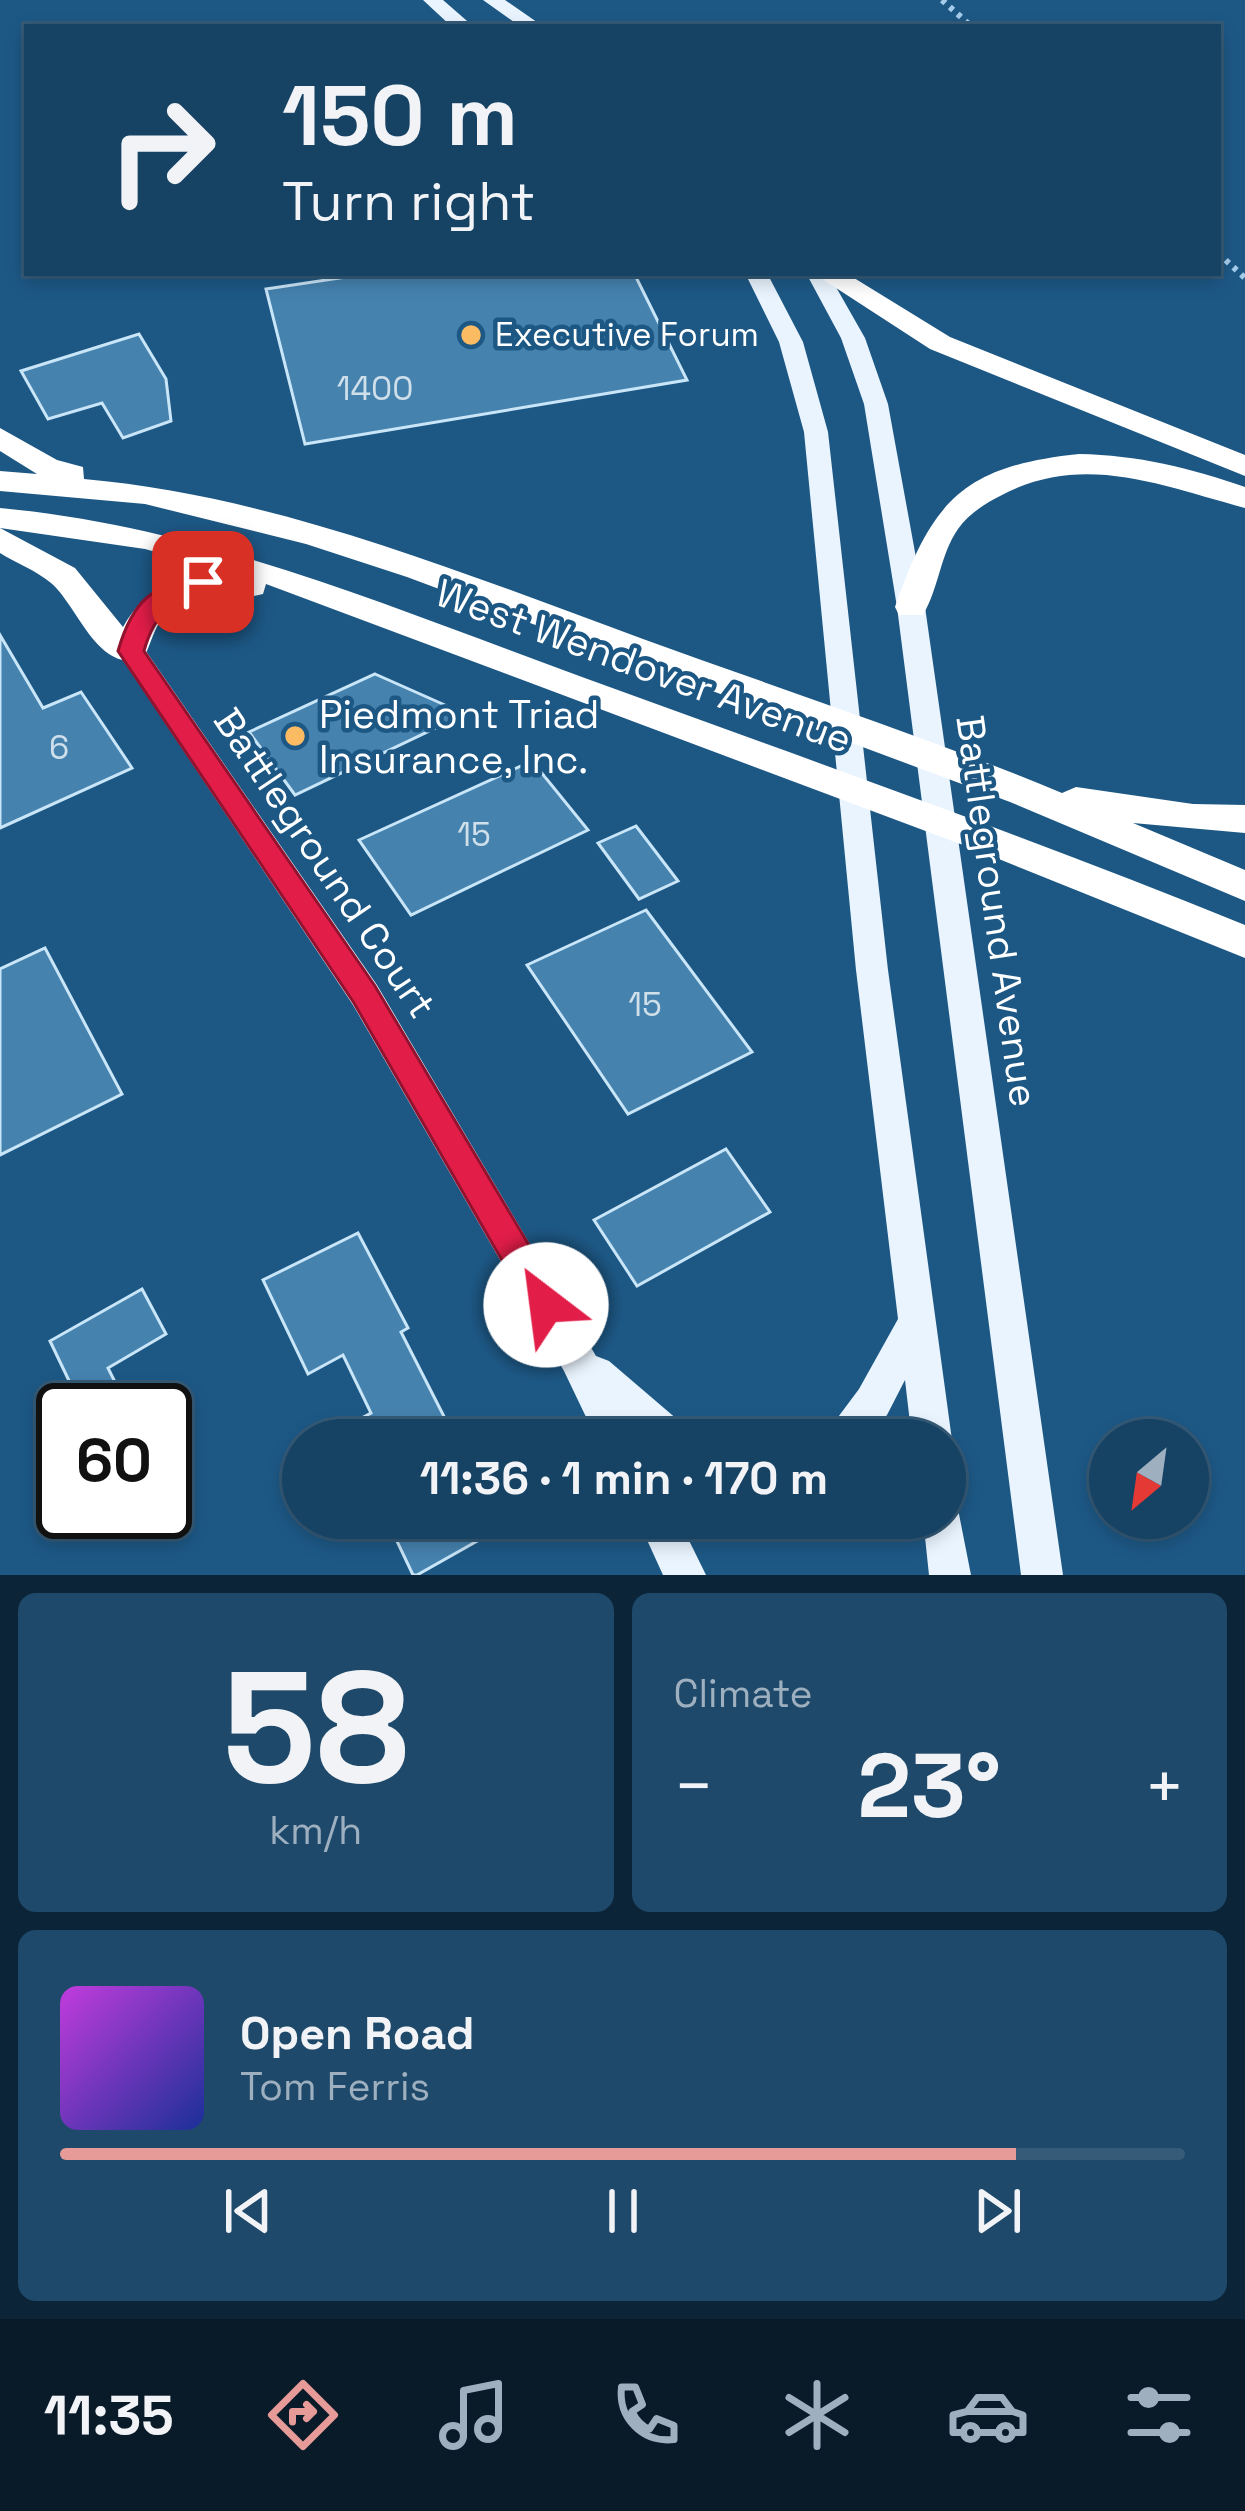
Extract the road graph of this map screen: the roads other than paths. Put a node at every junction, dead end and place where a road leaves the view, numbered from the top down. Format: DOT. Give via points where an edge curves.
graph roads {
  1 [pos="432,0"];
  2 [pos="492,0"];
  3 [pos="460,24"];
  4 [pos="529,24"];
  5 [pos="758,276"];
  6 [pos="819,276"];
  7 [pos="832,276"];
  8 [pos="0,437"];
  9 [pos="1245,466"];
  10 [pos="0,481"];
  11 [pos="146,494"];
  12 [pos="1245,498"];
  13 [pos="0,518"];
  14 [pos="0,539"];
  15 [pos="326,595"];
  16 [pos="911,607"];
  17 [pos="131,651"];
  18 [pos="1023,792"];
  19 [pos="1245,819"];
  20 [pos="1245,886"];
  21 [pos="1245,942"];
  22 [pos="915,1324"];
  23 [pos="578,1358"];
  24 [pos="608,1419"];
  25 [pos="646,1419"];
  26 [pos="859,1419"];
  27 [pos="929,1419"];
  28 [pos="668,1539"];
  29 [pos="946,1539"];
  30 [pos="686,1575"];
  31 [pos="950,1575"];
  32 [pos="1042,1575"];
  1 -- 3 [label="main road"];
  2 -- 4 [label="main road"];
  5 -- 22 [label="main road" via="791,342 816,432"];
  6 -- 16 [label="main road, Battleground Avenue" via="876,404"];
  7 -- 9 [label="highway" via="940,343"];
  8 -- 11 [label="highway" via="46,467"];
  10 -- 11 [label="highway, West Wendover Avenue"];
  11 -- 18 [label="highway, West Wendover Avenue" via="418,568"];
  12 -- 16 [label="highway" via="1153,470 1069,463 1033,471 995,484 949,517"];
  13 -- 15 [label="highway, West Wendover Avenue" via="151,542"];
  14 -- 17 [label="highway" via="64,576 103,629"];
  15 -- 17 [label="highway" via="185,585 155,603"];
  15 -- 21 [label="highway, West Wendover Avenue"];
  16 -- 32 [label="main road, Battleground Avenue"];
  17 -- 23 [label="main road, Battleground Court" via="365,994"];
  18 -- 19 [label="highway"];
  18 -- 20 [label="highway, West Wendover Avenue"];
  22 -- 26 [label="main road"];
  22 -- 27 [label="main road"];
  23 -- 24 [label="main road, Battleground Court"];
  23 -- 25 [label="main road"];
  28 -- 30 [label="main road"];
  29 -- 31 [label="main road"];
}
